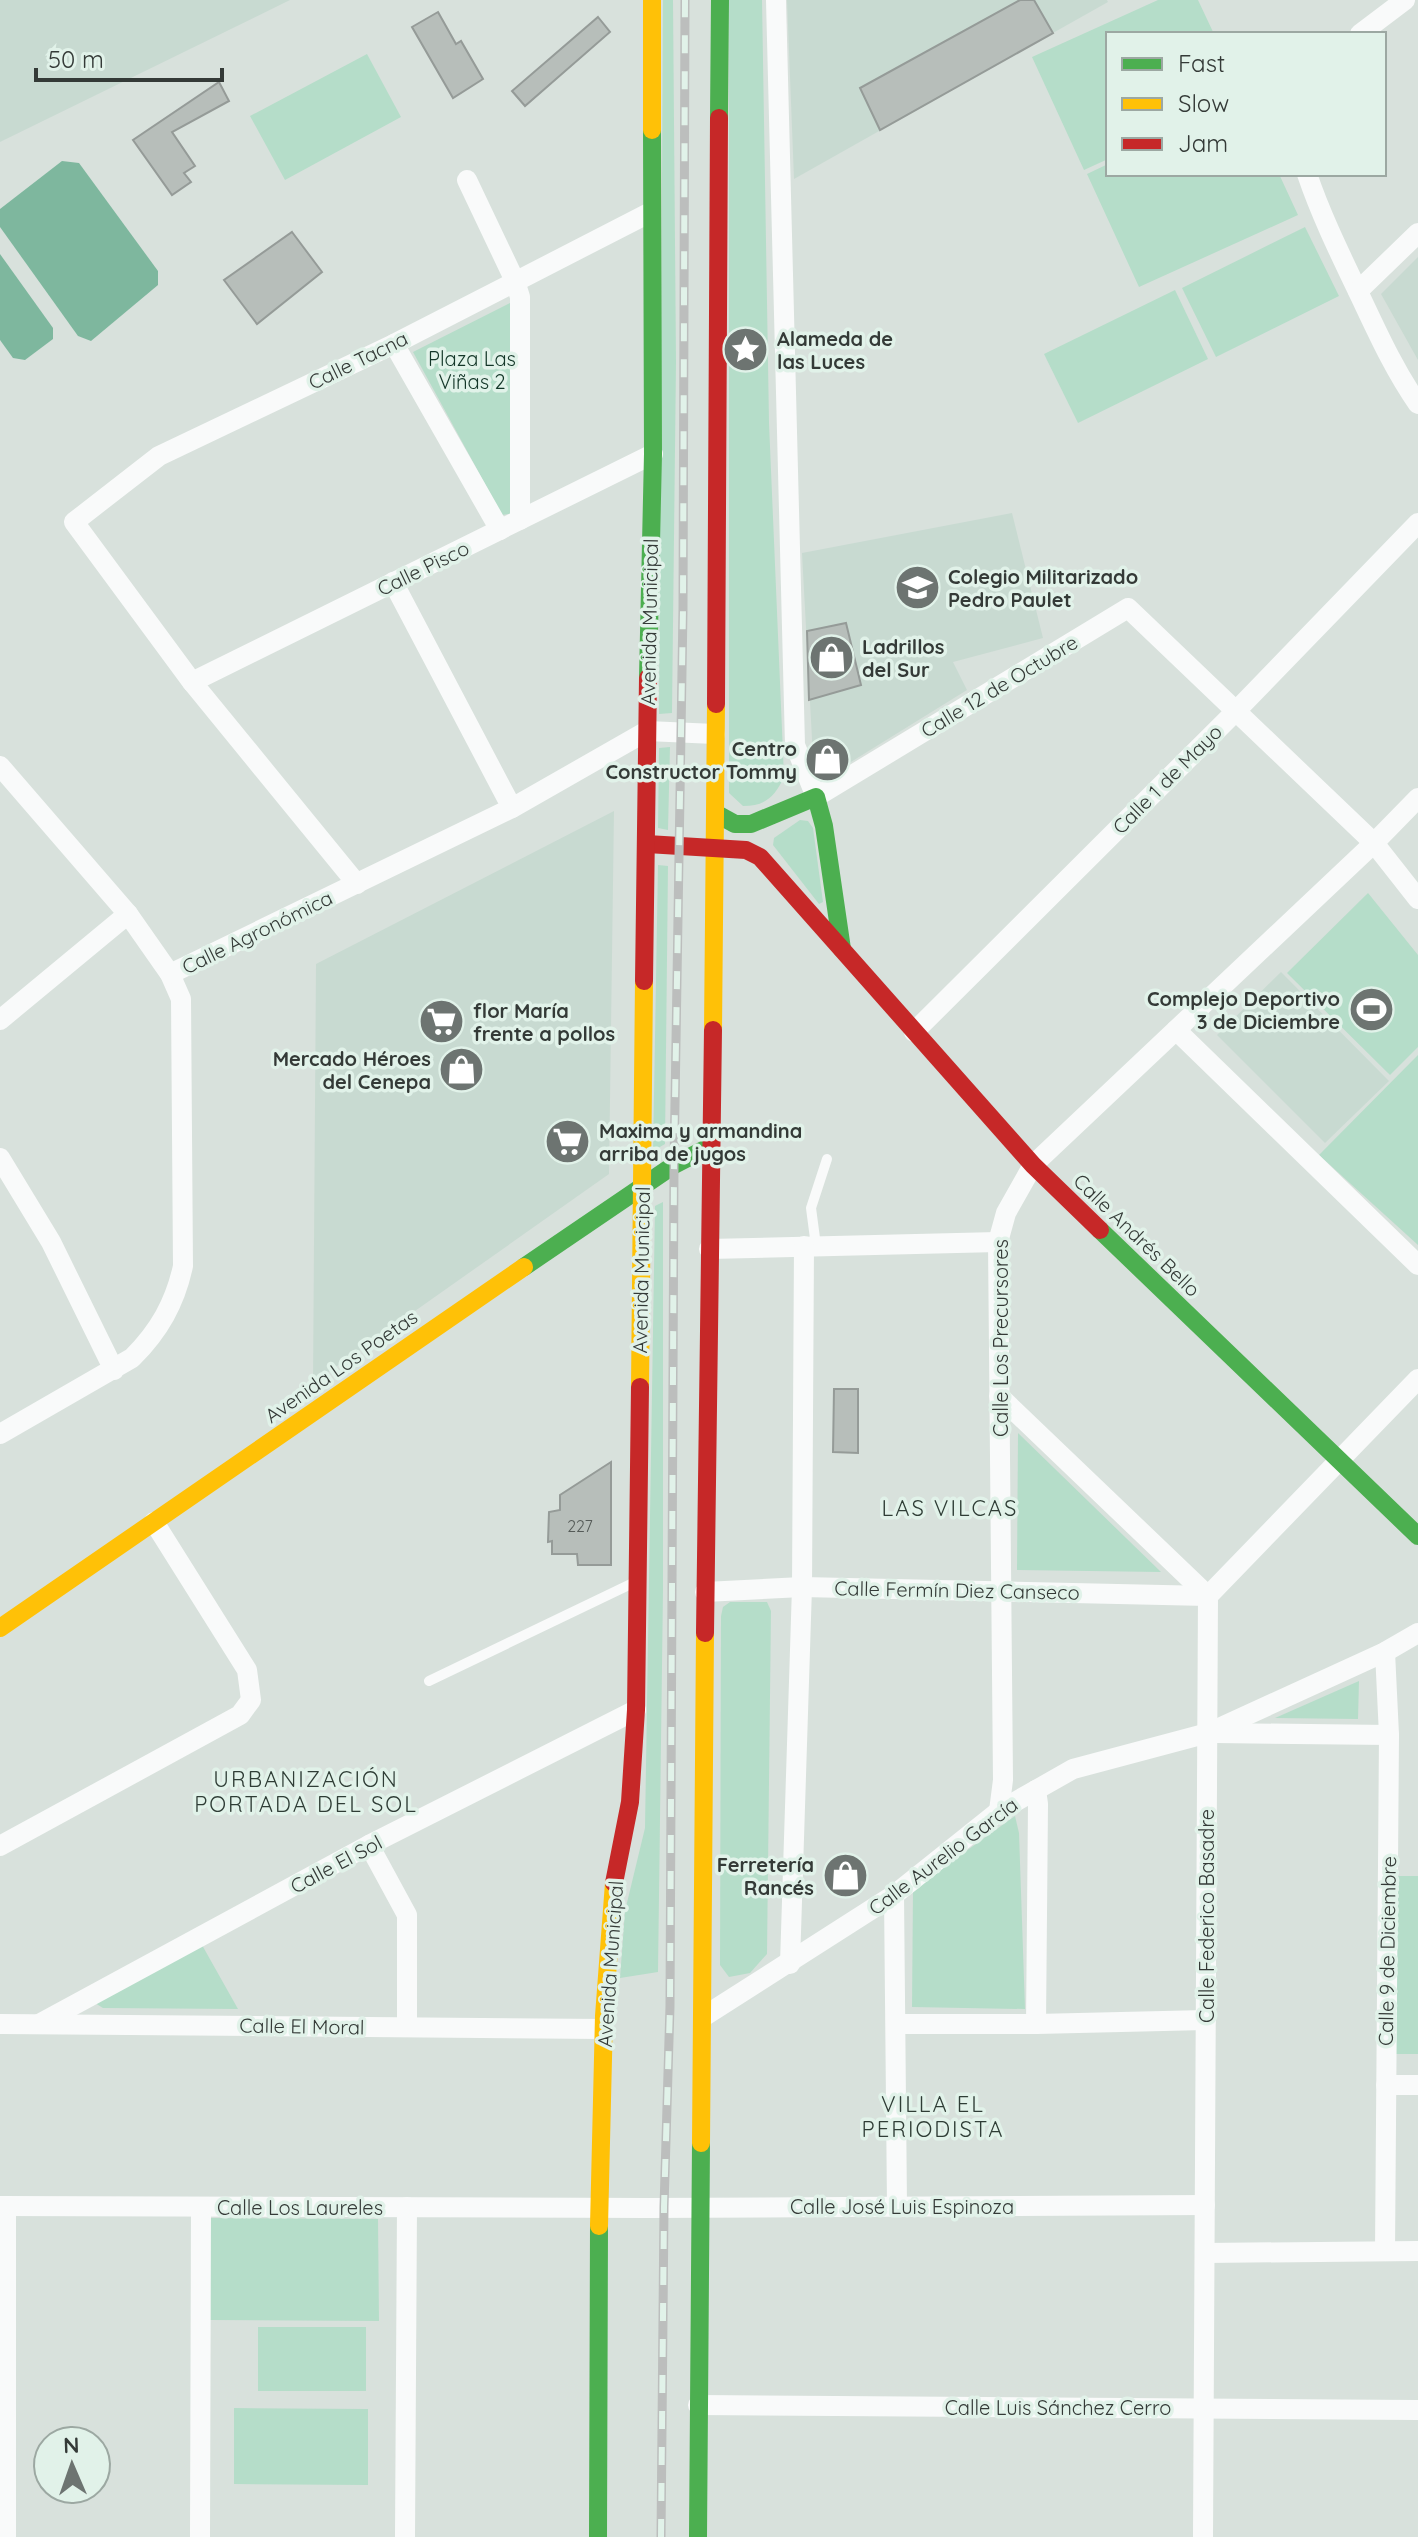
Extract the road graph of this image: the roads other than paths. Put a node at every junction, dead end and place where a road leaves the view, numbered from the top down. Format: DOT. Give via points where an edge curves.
graph roads {
  1 [pos="652,0"];
  2 [pos="720,0"];
  3 [pos="776,0"];
  4 [pos="1405,0"];
  5 [pos="1363,32"];
  6 [pos="1308,176"];
  7 [pos="467,180"];
  8 [pos="651,212"];
  9 [pos="1418,233"];
  10 [pos="515,281"];
  11 [pos="1358,291"];
  12 [pos="394,344"];
  13 [pos="1418,404"];
  14 [pos="653,454"];
  15 [pos="520,520"];
  16 [pos="1418,523"];
  17 [pos="500,530"];
  18 [pos="393,582"];
  19 [pos="192,682"];
  20 [pos="1236,711"];
  21 [pos="647,731"];
  22 [pos="715,734"];
  23 [pos="0,766"];
  24 [pos="816,797"];
  25 [pos="1418,798"];
  26 [pos="512,808"];
  27 [pos="715,813"];
  28 [pos="1374,843"];
  29 [pos="647,844"];
  30 [pos="715,849"];
  31 [pos="357,884"];
  32 [pos="1418,899"];
  33 [pos="128,914"];
  34 [pos="842,949"];
  35 [pos="170,974"];
  36 [pos="0,1020"];
  37 [pos="1176,1030"];
  38 [pos="914,1032"];
  39 [pos="711,1146"];
  40 [pos="0,1158"];
  41 [pos="827,1159"];
  42 [pos="1033,1165"];
  43 [pos="642,1186"];
  44 [pos="998,1242"];
  45 [pos="810,1246"];
  46 [pos="709,1249"];
  47 [pos="1418,1265"];
  48 [pos="114,1370"];
  49 [pos="1418,1379"];
  50 [pos="999,1396"];
  51 [pos="0,1434"];
  52 [pos="1339,1460"];
  53 [pos="154,1522"];
  54 [pos="1418,1536"];
  55 [pos="638,1581"];
  56 [pos="802,1587"];
  57 [pos="1002,1590"];
  58 [pos="705,1592"];
  59 [pos="1208,1596"];
  60 [pos="0,1628"];
  61 [pos="1418,1633"];
  62 [pos="1385,1652"];
  63 [pos="429,1681"];
  64 [pos="636,1710"];
  65 [pos="1208,1733"];
  66 [pos="1389,1735"];
  67 [pos="1036,1790"];
  68 [pos="999,1811"];
  69 [pos="369,1845"];
  70 [pos="0,1846"];
  71 [pos="894,1895"];
  72 [pos="790,1964"];
  73 [pos="703,2017"];
  74 [pos="1206,2020"];
  75 [pos="0,2024"];
  76 [pos="39,2024"];
  77 [pos="896,2024"];
  78 [pos="1036,2024"];
  79 [pos="407,2027"];
  80 [pos="604,2029"];
  81 [pos="1386,2085"];
  82 [pos="1418,2085"];
  83 [pos="1205,2205"];
  84 [pos="3,2206"];
  85 [pos="897,2206"];
  86 [pos="201,2207"];
  87 [pos="407,2207"];
  88 [pos="699,2207"];
  89 [pos="599,2208"];
  90 [pos="1385,2251"];
  91 [pos="1418,2251"];
  92 [pos="1205,2253"];
  93 [pos="698,2405"];
  94 [pos="1204,2408"];
  95 [pos="1418,2410"];
  96 [pos="6,2537"];
  97 [pos="200,2537"];
  98 [pos="405,2537"];
  99 [pos="598,2537"];
  100 [pos="698,2537"];
  101 [pos="1203,2537"];
  1 -- 8 [label="main road, Avenida Municipal"];
  2 -- 22 [label="main road"];
  3 -- 24 [label="street" via="795,745"];
  4 -- 5 [label="street"];
  6 -- 11 [label="street"];
  7 -- 10 [label="street"];
  8 -- 10 [label="street, Calle Tacna"];
  8 -- 14 [label="main road, Avenida Municipal"];
  9 -- 11 [label="street"];
  10 -- 12 [label="street, Calle Tacna"];
  10 -- 15 [label="street" via="520,297"];
  11 -- 13 [label="street"];
  12 -- 17 [label="street"];
  12 -- 19 [label="street, Calle Tacna" via="159,456 74,522"];
  14 -- 15 [label="street, Calle Pisco"];
  14 -- 21 [label="main road, Avenida Municipal"];
  15 -- 17 [label="street, Calle Pisco"];
  16 -- 20 [label="street, Calle 1 de Mayo"];
  17 -- 18 [label="street, Calle Pisco"];
  18 -- 19 [label="street, Calle Pisco"];
  18 -- 26 [label="street"];
  19 -- 31 [label="street"];
  20 -- 24 [label="street, Calle 12 de Octubre" via="1128,608"];
  20 -- 28 [label="street, Calle 12 de Octubre"];
  20 -- 38 [label="street, Calle 1 de Mayo"];
  21 -- 22 [label="street"];
  21 -- 26 [label="street, Calle Agronómica"];
  21 -- 29 [label="main road, Avenida Municipal"];
  22 -- 27 [label="main road"];
  23 -- 33 [label="street"];
  24 -- 27 [label="main road, Calle 12 de Octubre" via="751,824 735,824"];
  24 -- 34 [label="main road"];
  25 -- 28 [label="street, Calle Los Precursores"];
  26 -- 31 [label="street, Calle Agronómica"];
  27 -- 30 [label="main road"];
  28 -- 32 [label="street, Calle 12 de Octubre"];
  28 -- 37 [label="street, Calle Los Precursores"];
  29 -- 30 [label="main road, Calle Andrés Bello"];
  29 -- 43 [label="main road, Avenida Municipal"];
  30 -- 34 [label="main road, Calle Andrés Bello" via="746,850 760,857"];
  30 -- 39 [label="main road"];
  31 -- 35 [label="street, Calle Agronómica"];
  33 -- 35 [label="street"];
  33 -- 36 [label="street"];
  34 -- 38 [label="main road, Calle Andrés Bello"];
  35 -- 48 [label="street, Calle Agronómica" via="181,999 183,1266 160,1326"];
  37 -- 42 [label="street, Calle Los Precursores"];
  37 -- 47 [label="street"];
  38 -- 42 [label="main road, Calle Andrés Bello"];
  39 -- 43 [label="main road, Avenida Los Poetas"];
  39 -- 46 [label="main road"];
  40 -- 48 [label="street" via="51,1242"];
  41 -- 45 [label="lane" via="811,1208"];
  42 -- 44 [label="street, Calle Los Precursores" via="1006,1213"];
  42 -- 52 [label="main road, Calle Andrés Bello"];
  43 -- 53 [label="main road, Avenida Los Poetas"];
  43 -- 55 [label="main road, Avenida Municipal"];
  44 -- 45 [label="street"];
  44 -- 50 [label="street, Calle Los Precursores"];
  45 -- 46 [label="street"];
  45 -- 56 [label="street"];
  46 -- 58 [label="main road"];
  48 -- 51 [label="street, Calle Agronómica"];
  49 -- 52 [label="street"];
  50 -- 57 [label="street, Calle Los Precursores"];
  50 -- 59 [label="street"];
  52 -- 54 [label="main road, Calle Andrés Bello"];
  52 -- 59 [label="street"];
  53 -- 60 [label="main road, Avenida Los Poetas"];
  53 -- 70 [label="street" via="247,1670 251,1700 240,1715"];
  55 -- 63 [label="lane"];
  55 -- 64 [label="main road, Avenida Municipal"];
  56 -- 57 [label="street, Calle Fermín Diez Canseco"];
  56 -- 58 [label="street, Calle Fermín Diez Canseco"];
  56 -- 72 [label="street"];
  57 -- 59 [label="street, Calle Fermín Diez Canseco"];
  57 -- 68 [label="street, Calle Los Precursores"];
  58 -- 73 [label="main road"];
  59 -- 65 [label="street, Calle Federico Basadre"];
  61 -- 62 [label="street, Calle Aurelio García"];
  62 -- 65 [label="street, Calle Aurelio García"];
  62 -- 66 [label="street, Calle 9 de Diciembre"];
  64 -- 69 [label="street, Calle El Sol"];
  64 -- 80 [label="main road, Avenida Municipal" via="630,1802 612,1896"];
  65 -- 66 [label="street"];
  65 -- 67 [label="street, Calle Aurelio García" via="1073,1769"];
  65 -- 74 [label="street, Calle Federico Basadre"];
  66 -- 81 [label="street, Calle 9 de Diciembre"];
  67 -- 68 [label="street, Calle Aurelio García"];
  67 -- 78 [label="street"];
  68 -- 71 [label="street, Calle Aurelio García"];
  69 -- 76 [label="street, Calle El Sol"];
  69 -- 79 [label="street" via="407,1915"];
  71 -- 72 [label="street, Calle Aurelio García"];
  71 -- 77 [label="street"];
  72 -- 73 [label="street, Calle Aurelio García"];
  73 -- 88 [label="main road"];
  74 -- 78 [label="street"];
  74 -- 83 [label="street, Calle Federico Basadre"];
  75 -- 76 [label="street, Calle El Moral"];
  76 -- 79 [label="street, Calle El Moral"];
  77 -- 78 [label="street"];
  77 -- 85 [label="street"];
  79 -- 80 [label="street, Calle El Moral"];
  80 -- 89 [label="main road, Avenida Municipal"];
  81 -- 82 [label="street"];
  81 -- 90 [label="street, Calle 9 de Diciembre"];
  83 -- 85 [label="street, Calle José Luis Espinoza"];
  83 -- 92 [label="street, Calle Federico Basadre"];
  84 -- 86 [label="street, Calle Los Laureles"];
  84 -- 96 [label="street"];
  85 -- 88 [label="street, Calle José Luis Espinoza"];
  86 -- 87 [label="street, Calle Los Laureles"];
  86 -- 97 [label="street"];
  87 -- 89 [label="street, Calle Los Laureles"];
  87 -- 98 [label="street"];
  88 -- 89 [label="street, Calle José Luis Espinoza"];
  88 -- 93 [label="main road"];
  89 -- 99 [label="main road, Avenida Municipal"];
  90 -- 91 [label="street"];
  90 -- 92 [label="street"];
  92 -- 94 [label="street, Calle Federico Basadre"];
  93 -- 94 [label="street, Calle Luis Sánchez Cerro"];
  93 -- 100 [label="main road"];
  94 -- 95 [label="street, Calle Luis Sánchez Cerro"];
  94 -- 101 [label="street, Calle Federico Basadre"];
}
